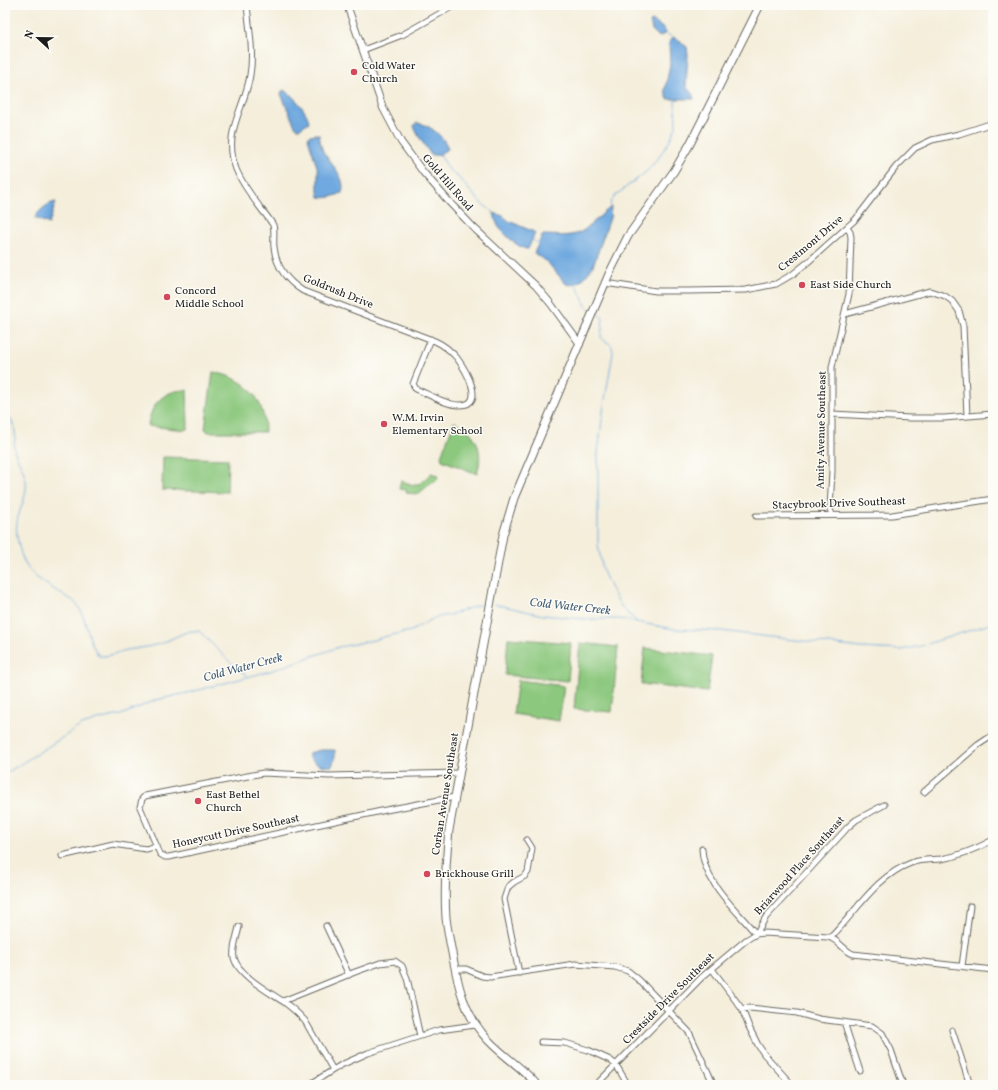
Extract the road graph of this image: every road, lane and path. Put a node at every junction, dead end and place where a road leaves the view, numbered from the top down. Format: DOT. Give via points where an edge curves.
graph roads {
  1 [pos="247,5"];
  2 [pos="347,5"];
  3 [pos="455,5"];
  4 [pos="760,5"];
  5 [pos="362,50"];
  6 [pos="993,123"];
  7 [pos="847,228"];
  8 [pos="605,283"];
  9 [pos="845,314"];
  10 [pos="431,339"];
  11 [pos="580,344"];
  12 [pos="832,414"];
  13 [pos="993,414"];
  14 [pos="968,416"];
  15 [pos="993,499"];
  16 [pos="832,515"];
  17 [pos="756,516"];
  18 [pos="993,736"];
  19 [pos="460,772"];
  20 [pos="924,792"];
  21 [pos="455,797"];
  22 [pos="884,805"];
  23 [pos="528,840"];
  24 [pos="993,840"];
  25 [pos="157,846"];
  26 [pos="702,849"];
  27 [pos="62,856"];
  28 [pos="970,906"];
  29 [pos="326,926"];
  30 [pos="239,927"];
  31 [pos="756,934"];
  32 [pos="831,937"];
  33 [pos="962,966"];
  34 [pos="455,969"];
  35 [pos="712,969"];
  36 [pos="993,970"];
  37 [pos="519,973"];
  38 [pos="349,975"];
  39 [pos="283,1002"];
  40 [pos="742,1009"];
  41 [pos="669,1012"];
  42 [pos="844,1022"];
  43 [pos="475,1025"];
  44 [pos="952,1030"];
  45 [pos="420,1036"];
  46 [pos="541,1042"];
  47 [pos="616,1065"];
  48 [pos="333,1070"];
  49 [pos="860,1071"];
  50 [pos="316,1083"];
  51 [pos="309,1085"];
  52 [pos="537,1085"];
  53 [pos="596,1085"];
  54 [pos="628,1085"];
  55 [pos="714,1085"];
  56 [pos="792,1085"];
  57 [pos="903,1085"];
  58 [pos="970,1085"];
  1 -- 10 [label="street, Goldrush Drive" via="251,74 233,128 233,155 242,182 274,227 275,252 280,268 293,284 303,291"];
  2 -- 5 [label="street, Gold Hill Road"];
  3 -- 5 [label="street" via="402,35"];
  4 -- 8 [label="main road, Corban Avenue Southeast" via="690,144 628,236"];
  5 -- 11 [label="street, Gold Hill Road" via="383,108 413,159 474,228 536,286"];
  6 -- 7 [label="street, Crestmont Drive" via="932,140 915,148"];
  7 -- 8 [label="street, Crestmont Drive" via="793,274 769,286 726,291 656,291"];
  7 -- 9 [label="street, Amity Avenue Southeast" via="851,237 851,266"];
  8 -- 11 [label="main road, Corban Avenue Southeast"];
  9 -- 12 [label="street, Amity Avenue Southeast" via="832,367"];
  9 -- 14 [label="street" via="930,291 952,301 959,311 963,326"];
  10 -- 10 [label="street, Goldrush Drive" via="446,346 466,372 473,391 473,398 469,403 455,405 416,389 414,384"];
  11 -- 19 [label="main road, Corban Avenue Southeast" via="514,498 503,535"];
  12 -- 14 [label="street" via="910,418"];
  12 -- 16 [label="street, Amity Avenue Southeast"];
  13 -- 14 [label="street"];
  15 -- 16 [label="street, Stacybrook Drive Southeast" via="892,515"];
  16 -- 17 [label="street, Stacybrook Drive Southeast"];
  18 -- 20 [label="street"];
  19 -- 21 [label="main road, Corban Avenue Southeast"];
  19 -- 25 [label="street, Honeycutt Drive Southeast" via="362,776 263,773 152,795 142,799 140,807"];
  21 -- 25 [label="street, Honeycutt Drive Southeast" via="172,857 162,856"];
  21 -- 34 [label="main road, Corban Avenue Southeast" via="448,837 445,892 448,934"];
  22 -- 31 [label="street, Briarwood Place Southeast" via="848,827 766,917"];
  23 -- 37 [label="street" via="532,848 528,872 508,887 504,899"];
  24 -- 32 [label="street" via="961,855 919,860 898,869 874,889"];
  25 -- 27 [label="street" via="146,849 114,844"];
  26 -- 31 [label="street" via="702,858 723,897"];
  28 -- 33 [label="street"];
  29 -- 38 [label="street"];
  30 -- 39 [label="street" via="234,952 238,967 251,980"];
  31 -- 32 [label="street"];
  31 -- 35 [label="street, Crestside Drive Southeast"];
  32 -- 33 [label="street" via="853,954"];
  33 -- 36 [label="street"];
  34 -- 37 [label="street" via="466,969 490,977"];
  34 -- 43 [label="main road, Corban Avenue Southeast" via="465,1006"];
  35 -- 40 [label="street"];
  35 -- 41 [label="street, Crestside Drive Southeast"];
  37 -- 41 [label="street" via="575,964 624,969 639,980"];
  38 -- 39 [label="street"];
  38 -- 45 [label="street" via="386,962 395,961 399,964 407,978"];
  39 -- 48 [label="street" via="305,1021"];
  40 -- 42 [label="street" via="797,1013"];
  40 -- 56 [label="street" via="758,1045"];
  41 -- 47 [label="street, Crestside Drive Southeast"];
  41 -- 55 [label="street" via="689,1032"];
  42 -- 49 [label="street"];
  42 -- 57 [label="street" via="867,1024 882,1033"];
  43 -- 45 [label="street"];
  43 -- 52 [label="main road, Corban Avenue Southeast"];
  44 -- 58 [label="street"];
  45 -- 48 [label="street" via="368,1053"];
  46 -- 47 [label="street" via="580,1046"];
  47 -- 53 [label="street, Crestside Drive Southeast"];
  47 -- 54 [label="street"];
  48 -- 50 [label="street"];
  50 -- 51 [label="street"];
}
